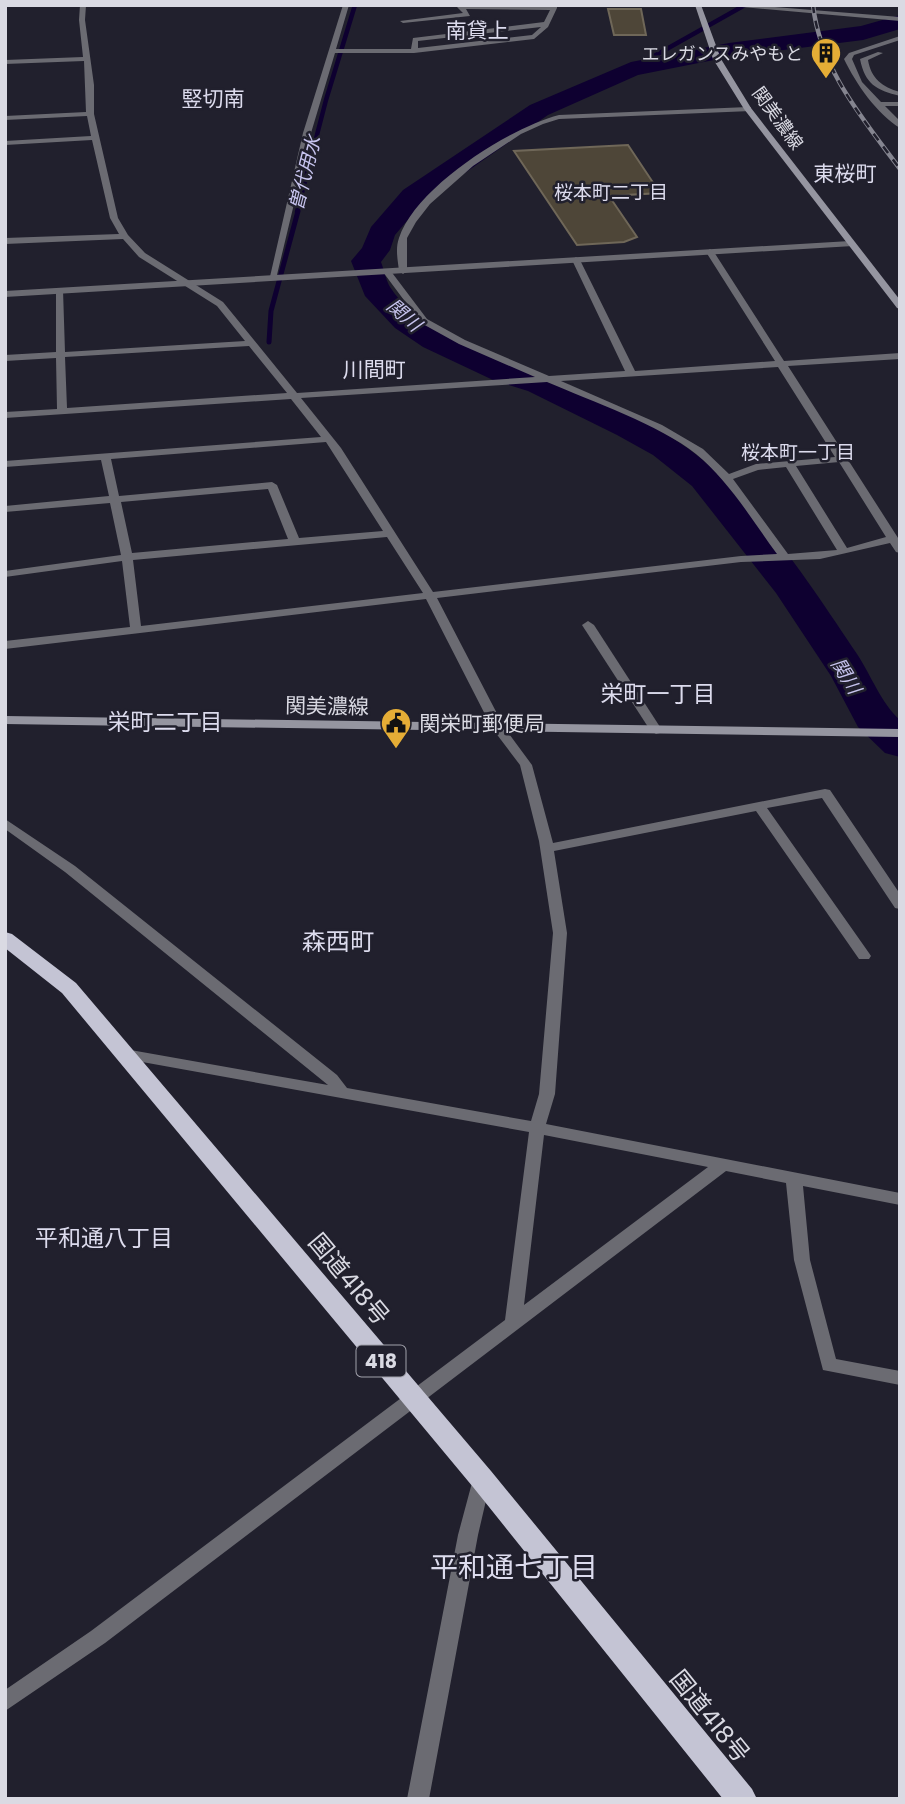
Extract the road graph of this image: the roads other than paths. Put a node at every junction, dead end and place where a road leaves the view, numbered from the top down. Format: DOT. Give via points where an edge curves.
graph roads {
  1 [pos="83,5"];
  2 [pos="346,5"];
  3 [pos="698,5"];
  4 [pos="723,5"];
  5 [pos="735,6"];
  6 [pos="554,7"];
  7 [pos="752,7"];
  8 [pos="900,19"];
  9 [pos="403,21"];
  10 [pos="547,24"];
  11 [pos="900,38"];
  12 [pos="900,44"];
  13 [pos="334,51"];
  14 [pos="414,51"];
  15 [pos="86,59"];
  16 [pos="5,62"];
  17 [pos="900,94"];
  18 [pos="877,104"];
  19 [pos="900,104"];
  20 [pos="748,109"];
  21 [pos="90,114"];
  22 [pos="5,118"];
  23 [pos="900,126"];
  24 [pos="94,138"];
  25 [pos="5,143"];
  26 [pos="125,236"];
  27 [pos="5,241"];
  28 [pos="850,244"];
  29 [pos="710,252"];
  30 [pos="576,260"];
  31 [pos="403,271"];
  32 [pos="387,272"];
  33 [pos="272,279"];
  34 [pos="185,284"];
  35 [pos="59,290"];
  36 [pos="5,294"];
  37 [pos="900,306"];
  38 [pos="253,343"];
  39 [pos="62,355"];
  40 [pos="900,356"];
  41 [pos="5,358"];
  42 [pos="782,364"];
  43 [pos="631,373"];
  44 [pos="542,379"];
  45 [pos="294,396"];
  46 [pos="62,411"];
  47 [pos="5,415"];
  48 [pos="329,439"];
  49 [pos="106,458"];
  50 [pos="843,459"];
  51 [pos="5,464"];
  52 [pos="789,464"];
  53 [pos="727,478"];
  54 [pos="115,499"];
  55 [pos="5,509"];
  56 [pos="392,533"];
  57 [pos="893,539"];
  58 [pos="295,542"];
  59 [pos="900,550"];
  60 [pos="844,552"];
  61 [pos="783,555"];
  62 [pos="127,557"];
  63 [pos="5,573"];
  64 [pos="429,594"];
  65 [pos="588,625"];
  66 [pos="136,631"];
  67 [pos="5,645"];
  68 [pos="5,720"];
  69 [pos="498,728"];
  70 [pos="656,730"];
  71 [pos="900,733"];
  72 [pos="759,806"];
  73 [pos="5,823"];
  74 [pos="547,848"];
  75 [pos="900,905"];
  76 [pos="5,938"];
  77 [pos="864,956"];
  78 [pos="125,1054"];
  79 [pos="341,1093"];
  80 [pos="537,1128"];
  81 [pos="723,1165"];
  82 [pos="794,1178"];
  83 [pos="900,1199"];
  84 [pos="513,1323"];
  85 [pos="900,1378"];
  86 [pos="412,1398"];
  87 [pos="482,1479"];
  88 [pos="5,1702"];
  89 [pos="418,1799"];
  90 [pos="742,1799"];
  1 -- 15 [label="street"];
  2 -- 13 [label="street"];
  3 -- 20 [label="main road, 関美濃線" via="717,59"];
  4 -- 5 [label="street"];
  5 -- 7 [label="street"];
  6 -- 9 [label="street" via="469,7 460,8 468,15"];
  6 -- 10 [label="street"];
  7 -- 8 [label="street"];
  10 -- 14 [label="street" via="534,37"];
  10 -- 14 [label="street" via="415,39"];
  11 -- 18 [label="street" via="851,54 848,59 859,83"];
  12 -- 17 [label="street" via="864,60 867,75 884,90"];
  13 -- 14 [label="street"];
  13 -- 33 [label="street" via="307,133"];
  15 -- 16 [label="street"];
  15 -- 21 [label="street"];
  18 -- 19 [label="street"];
  18 -- 23 [label="street"];
  20 -- 28 [label="main road, 関美濃線"];
  20 -- 31 [label="street" via="559,117 529,126 447,184 416,215 404,238"];
  21 -- 22 [label="street"];
  21 -- 24 [label="street"];
  24 -- 25 [label="street"];
  24 -- 26 [label="street" via="114,218"];
  26 -- 27 [label="street"];
  26 -- 34 [label="street" via="142,255"];
  28 -- 29 [label="street"];
  28 -- 37 [label="main road, 関美濃線"];
  29 -- 30 [label="street"];
  29 -- 42 [label="street"];
  30 -- 31 [label="street"];
  30 -- 43 [label="street"];
  31 -- 32 [label="street"];
  32 -- 33 [label="street"];
  32 -- 44 [label="street" via="424,321"];
  33 -- 34 [label="street"];
  34 -- 35 [label="street"];
  34 -- 38 [label="street" via="220,304"];
  35 -- 36 [label="street"];
  35 -- 39 [label="street"];
  38 -- 39 [label="street"];
  38 -- 45 [label="street"];
  39 -- 41 [label="street"];
  39 -- 46 [label="street"];
  40 -- 42 [label="street"];
  42 -- 43 [label="street"];
  42 -- 50 [label="street"];
  43 -- 44 [label="street"];
  44 -- 45 [label="street"];
  44 -- 53 [label="street" via="658,427 699,451"];
  45 -- 46 [label="street"];
  45 -- 48 [label="street"];
  46 -- 47 [label="street"];
  48 -- 49 [label="street"];
  48 -- 56 [label="street"];
  49 -- 51 [label="street"];
  49 -- 54 [label="street"];
  50 -- 52 [label="street"];
  50 -- 57 [label="street"];
  52 -- 53 [label="street" via="756,467"];
  52 -- 60 [label="street"];
  53 -- 61 [label="street"];
  54 -- 55 [label="street"];
  54 -- 58 [label="street" via="272,485"];
  54 -- 62 [label="street"];
  56 -- 58 [label="street"];
  56 -- 64 [label="street"];
  57 -- 59 [label="street"];
  57 -- 60 [label="street"];
  58 -- 62 [label="street"];
  60 -- 61 [label="street" via="828,557"];
  61 -- 64 [label="street"];
  62 -- 63 [label="street"];
  62 -- 66 [label="street"];
  64 -- 66 [label="street"];
  64 -- 69 [label="street"];
  65 -- 70 [label="street"];
  66 -- 67 [label="street"];
  68 -- 69 [label="main road, 関美濃線"];
  69 -- 70 [label="main road, 関美濃線"];
  69 -- 74 [label="street" via="526,765"];
  70 -- 71 [label="main road, 関美濃線"];
  72 -- 74 [label="street"];
  72 -- 75 [label="street" via="825,793"];
  72 -- 77 [label="street"];
  73 -- 79 [label="street" via="332,1079"];
  74 -- 80 [label="street" via="559,933 547,1094"];
  76 -- 78 [label="highway, 国道418号 / 418" via="69,988"];
  78 -- 79 [label="street"];
  78 -- 86 [label="highway, 国道418号 / 418"];
  79 -- 80 [label="street"];
  80 -- 81 [label="street"];
  80 -- 84 [label="street"];
  81 -- 82 [label="street"];
  81 -- 84 [label="street"];
  82 -- 83 [label="street"];
  82 -- 85 [label="street" via="802,1260 829,1365"];
  84 -- 86 [label="street"];
  86 -- 87 [label="highway, 国道418号 / 418"];
  86 -- 88 [label="street" via="98,1637"];
  87 -- 89 [label="street"];
  87 -- 90 [label="highway, 国道418号 / 418"];
}
